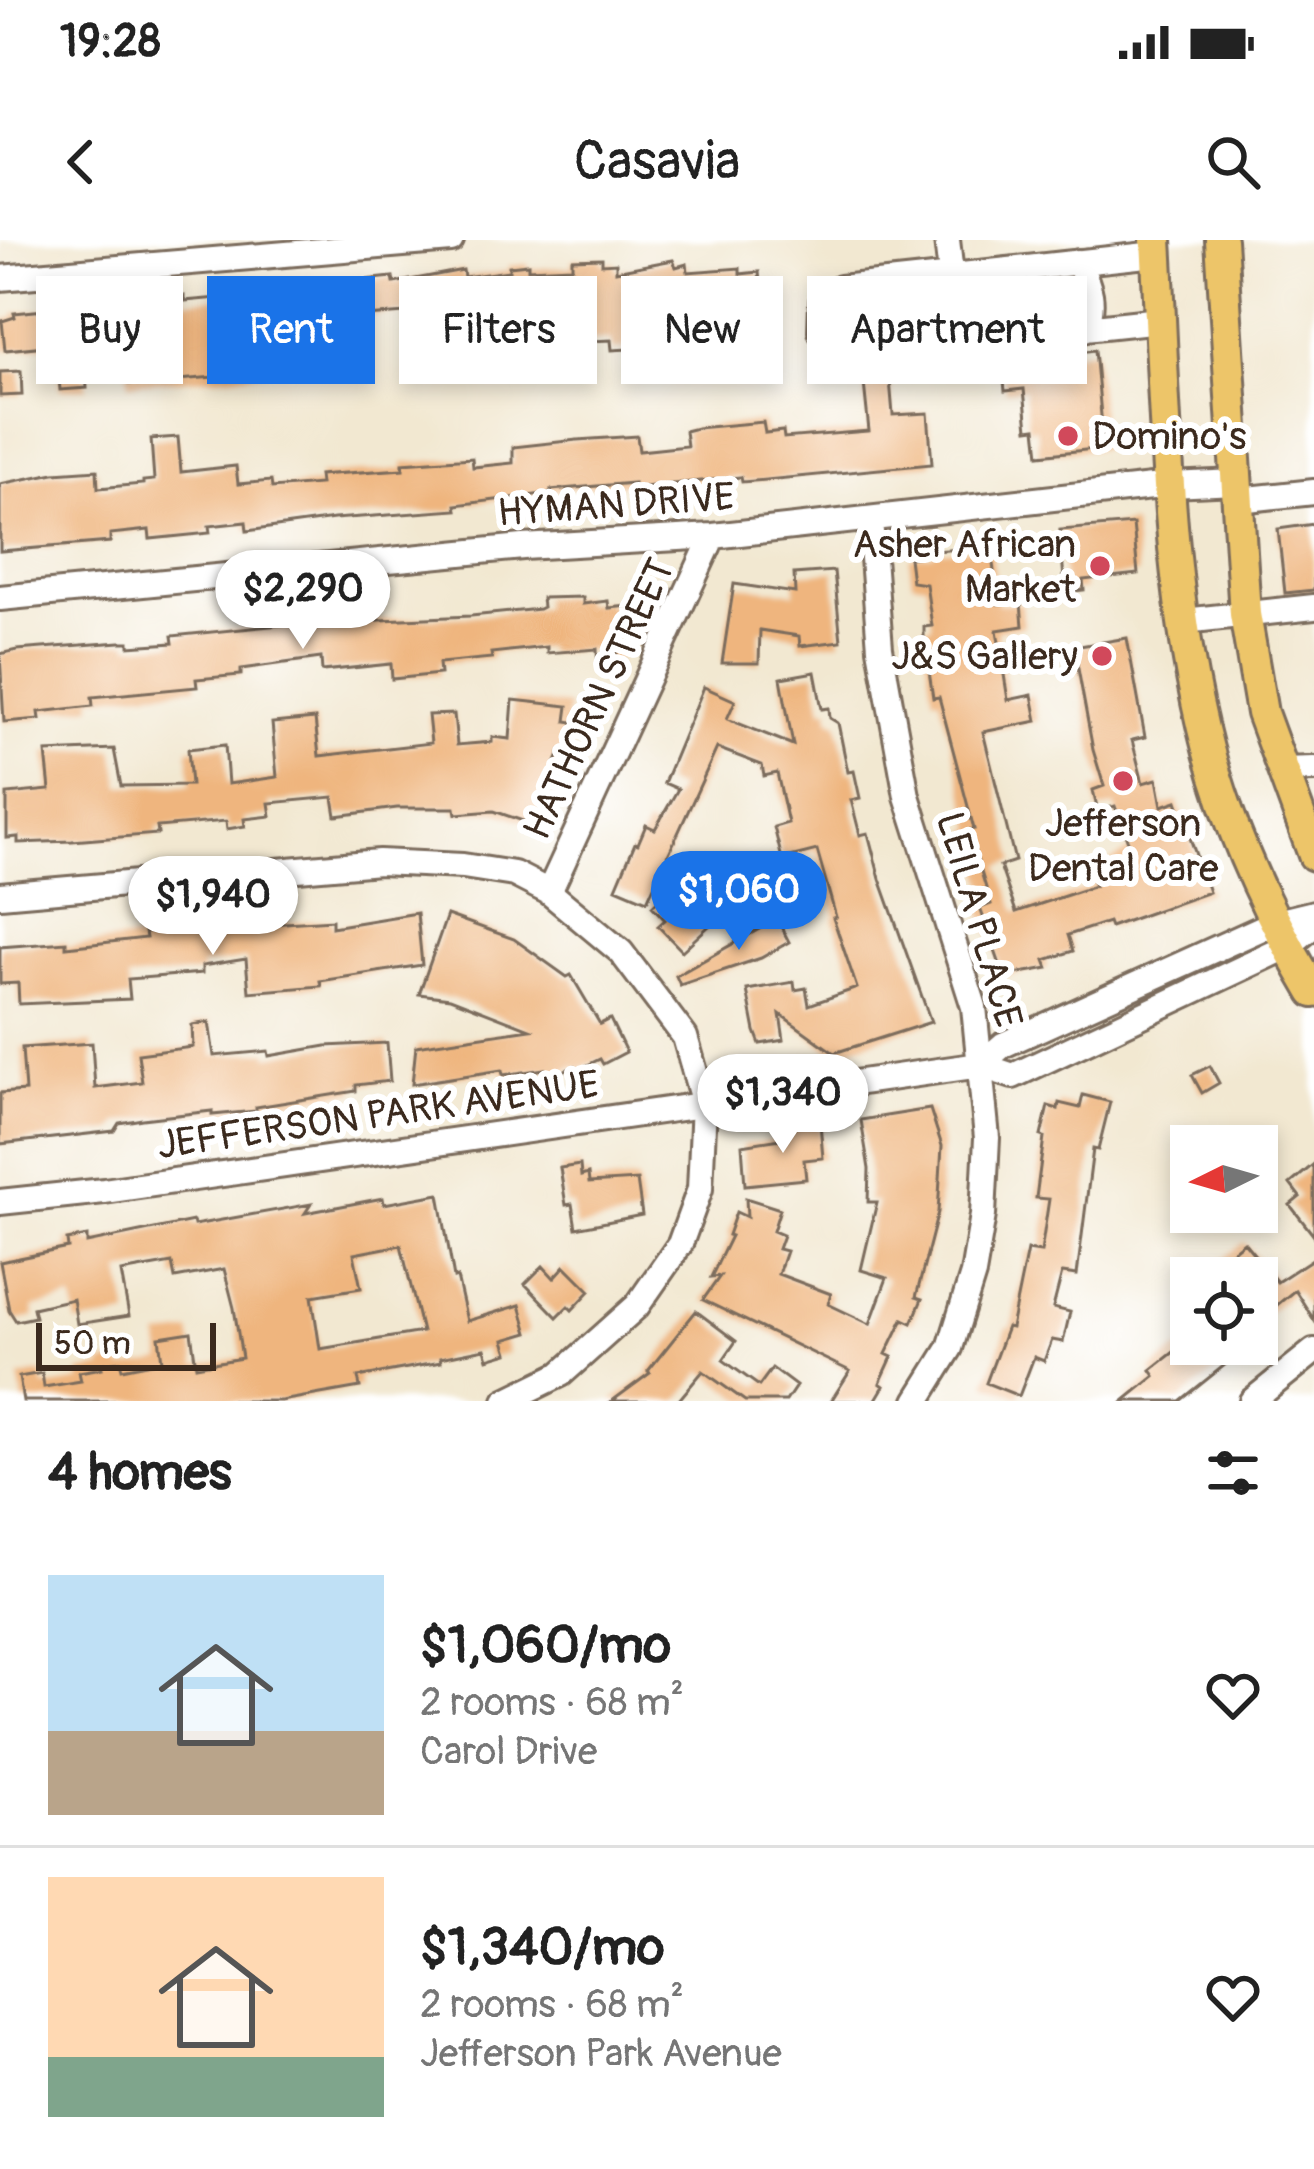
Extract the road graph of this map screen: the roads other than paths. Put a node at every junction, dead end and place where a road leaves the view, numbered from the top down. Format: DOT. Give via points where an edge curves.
graph roads {
  1 [pos="451,240"];
  2 [pos="947,240"];
  3 [pos="1221,240"];
  4 [pos="1156,247"];
  5 [pos="1078,262"];
  6 [pos="951,274"];
  7 [pos="935,276"];
  8 [pos="1084,276"];
  9 [pos="0,278"];
  10 [pos="1087,284"];
  11 [pos="1160,320"];
  12 [pos="1087,324"];
  13 [pos="1087,329"];
  14 [pos="1170,485"];
  15 [pos="1238,491"];
  16 [pos="1314,492"];
  17 [pos="870,519"];
  18 [pos="713,536"];
  19 [pos="0,598"];
  20 [pos="1314,607"];
  21 [pos="1245,614"];
  22 [pos="1184,621"];
  23 [pos="1298,770"];
  24 [pos="1306,807"];
  25 [pos="1314,855"];
  26 [pos="550,892"];
  27 [pos="0,895"];
  28 [pos="1314,914"];
  29 [pos="1314,925"];
  30 [pos="1280,935"];
  31 [pos="1314,992"];
  32 [pos="980,1065"];
  33 [pos="704,1104"];
  34 [pos="0,1202"];
  35 [pos="1312,1358"];
  36 [pos="506,1401"];
  37 [pos="917,1401"];
  38 [pos="1252,1401"];
  1 -- 9 [label="street"];
  2 -- 6 [label="street"];
  3 -- 15 [label="main road"];
  4 -- 5 [label="street"];
  4 -- 11 [label="main road"];
  5 -- 6 [label="street"];
  5 -- 8 [label="street"];
  6 -- 7 [label="street"];
  10 -- 12 [label="street"];
  11 -- 13 [label="street"];
  11 -- 14 [label="main road"];
  14 -- 15 [label="street, HYMAN DRIVE"];
  14 -- 17 [label="street, HYMAN DRIVE"];
  14 -- 22 [label="main road"];
  15 -- 16 [label="street, HYMAN DRIVE"];
  15 -- 21 [label="main road"];
  17 -- 18 [label="street, HYMAN DRIVE"];
  17 -- 32 [label="street, LEILA PLACE" via="880,648 907,796 974,1006"];
  18 -- 19 [label="street, HYMAN DRIVE"];
  18 -- 26 [label="street, HATHORN STREET"];
  20 -- 21 [label="street"];
  21 -- 22 [label="street"];
  21 -- 23 [label="main road" via="1262,713"];
  22 -- 30 [label="main road" via="1208,750"];
  23 -- 24 [label="main road"];
  24 -- 25 [label="main road"];
  26 -- 27 [label="street" via="514,874 379,862"];
  26 -- 33 [label="street" via="621,952 686,1037"];
  28 -- 30 [label="street, JEFFERSON PARK AVENUE"];
  29 -- 30 [label="street, JEFFERSON PARK AVENUE"];
  30 -- 31 [label="main road"];
  30 -- 32 [label="street, JEFFERSON PARK AVENUE" via="1003,1045"];
  32 -- 33 [label="street, JEFFERSON PARK AVENUE"];
  32 -- 37 [label="street, LEILA PLACE" via="987,1138 973,1274 950,1348"];
  33 -- 34 [label="street, JEFFERSON PARK AVENUE"];
  33 -- 36 [label="street" via="700,1190 680,1244 637,1306 561,1374"];
  35 -- 38 [label="street"];
}
